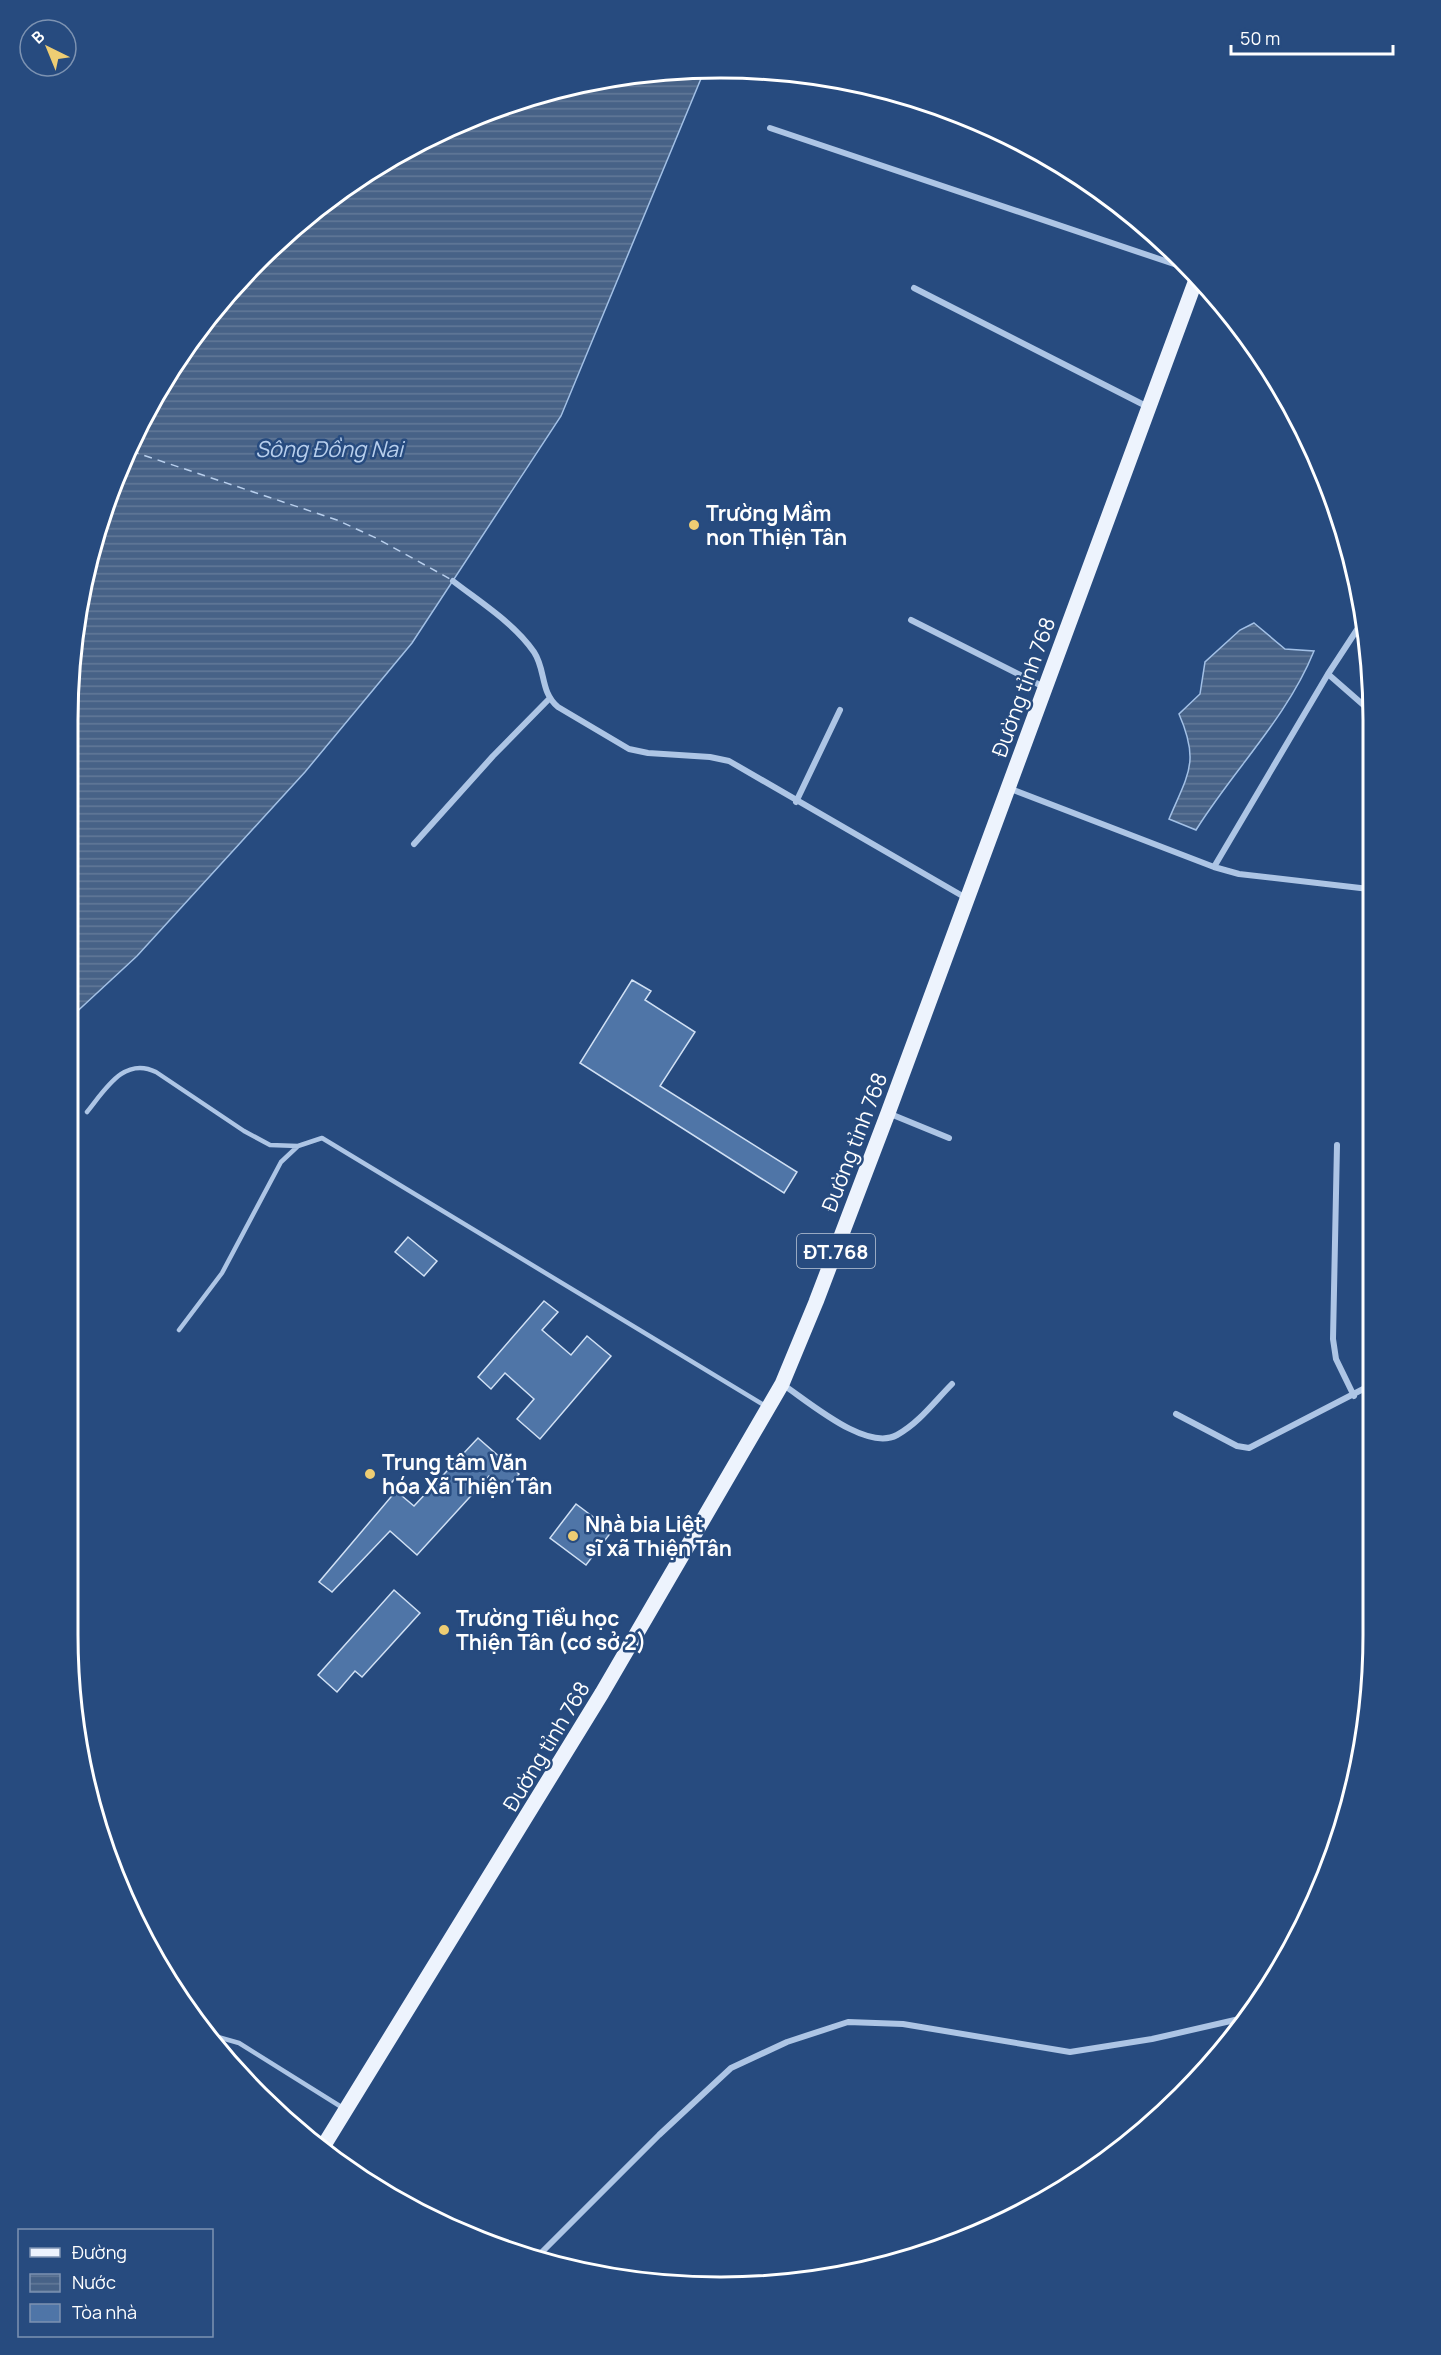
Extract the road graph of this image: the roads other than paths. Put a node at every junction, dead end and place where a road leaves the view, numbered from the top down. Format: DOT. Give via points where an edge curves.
graph roads {
  1 [pos="770,128"];
  2 [pos="1172,263"];
  3 [pos="1194,286"];
  4 [pos="914,288"];
  5 [pos="1149,408"];
  6 [pos="453,581"];
  7 [pos="911,620"];
  8 [pos="1357,630"];
  9 [pos="1328,674"];
  10 [pos="1045,687"];
  11 [pos="549,699"];
  12 [pos="1363,704"];
  13 [pos="840,710"];
  14 [pos="1008,788"];
  15 [pos="796,801"];
  16 [pos="414,844"];
  17 [pos="1214,867"];
  18 [pos="1363,888"];
  19 [pos="967,899"];
  20 [pos="87,1112"];
  21 [pos="888,1113"];
  22 [pos="949,1138"];
  23 [pos="1337,1145"];
  24 [pos="298,1146"];
  25 [pos="179,1330"];
  26 [pos="782,1384"];
  27 [pos="952,1384"];
  28 [pos="1363,1390"];
  29 [pos="1354,1396"];
  30 [pos="769,1409"];
  31 [pos="1176,1414"];
  32 [pos="1234,2020"];
  33 [pos="221,2038"];
  34 [pos="345,2109"];
  35 [pos="326,2142"];
  36 [pos="542,2252"];
  1 -- 2 [label="street"];
  3 -- 5 [label="main road, Đường tỉnh 768 / ĐT.768"];
  4 -- 5 [label="street"];
  5 -- 10 [label="main road, Đường tỉnh 768 / ĐT.768"];
  6 -- 11 [label="street" via="510,626 534,652"];
  7 -- 10 [label="street"];
  8 -- 9 [label="street"];
  9 -- 12 [label="street"];
  9 -- 17 [label="street"];
  10 -- 14 [label="main road, Đường tỉnh 768 / ĐT.768"];
  11 -- 15 [label="street" via="629,748 729,761"];
  11 -- 16 [label="street"];
  13 -- 15 [label="street"];
  14 -- 17 [label="street"];
  14 -- 19 [label="main road, Đường tỉnh 768 / ĐT.768"];
  15 -- 19 [label="street"];
  17 -- 18 [label="street" via="1239,874"];
  19 -- 21 [label="main road, Đường tỉnh 768 / ĐT.768"];
  20 -- 24 [label="lane" via="123,1073 141,1066 270,1145"];
  21 -- 22 [label="street"];
  21 -- 26 [label="main road, Đường tỉnh 768 / ĐT.768"];
  23 -- 29 [label="street" via="1333,1339 1336,1359"];
  24 -- 25 [label="lane" via="281,1162 222,1273"];
  24 -- 30 [label="lane" via="322,1138"];
  26 -- 27 [label="street" via="852,1431 873,1438 895,1436"];
  26 -- 30 [label="main road, Đường tỉnh 768 / ĐT.768"];
  28 -- 29 [label="street"];
  29 -- 31 [label="street" via="1250,1448 1237,1446"];
  30 -- 34 [label="main road, Đường tỉnh 768 / ĐT.768" via="596,1703"];
  32 -- 36 [label="street" via="1070,2052 903,2024 848,2022 787,2042 731,2068"];
  33 -- 34 [label="lane" via="239,2043"];
  34 -- 35 [label="main road, Đường tỉnh 768 / ĐT.768"];
}
